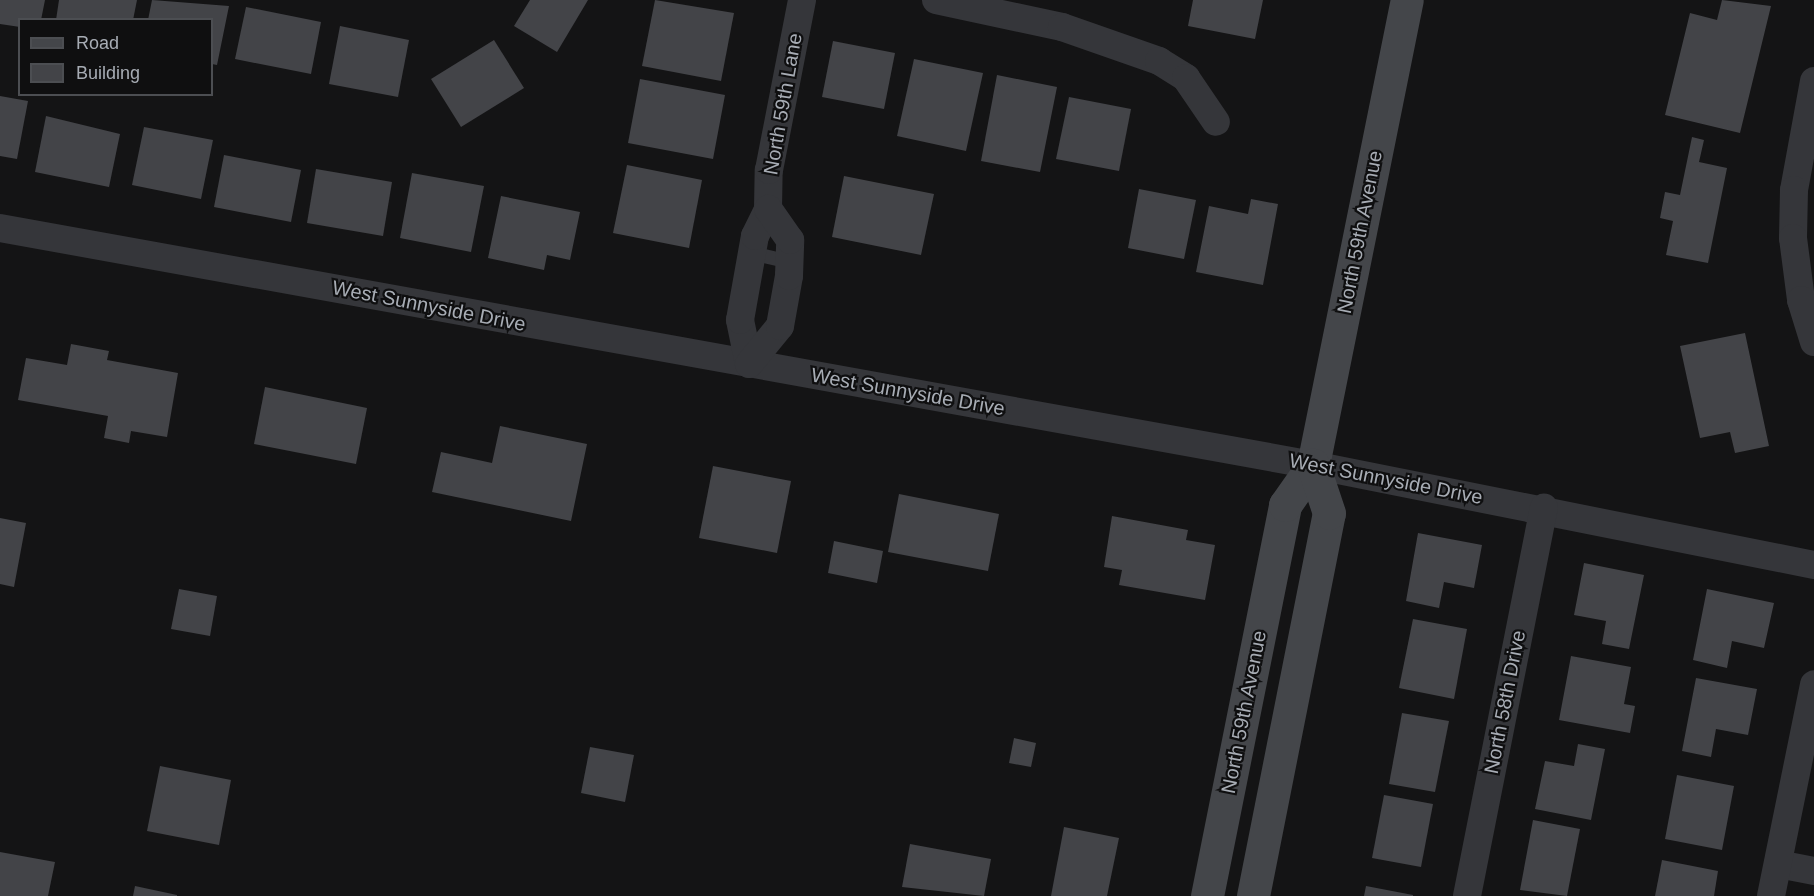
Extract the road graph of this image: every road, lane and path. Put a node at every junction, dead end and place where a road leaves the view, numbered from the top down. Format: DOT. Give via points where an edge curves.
graph roads {
  1 [pos="802,0"];
  2 [pos="936,0"];
  3 [pos="1407,0"];
  4 [pos="1814,81"];
  5 [pos="1216,122"];
  6 [pos="1809,133"];
  7 [pos="768,209"];
  8 [pos="0,228"];
  9 [pos="751,253"];
  10 [pos="790,262"];
  11 [pos="1814,342"];
  12 [pos="748,364"];
  13 [pos="1313,465"];
  14 [pos="1544,508"];
  15 [pos="1814,565"];
  16 [pos="1814,684"];
  17 [pos="1778,864"];
  18 [pos="1814,872"];
  19 [pos="1207,896"];
  20 [pos="1253,896"];
  21 [pos="1467,896"];
  22 [pos="1771,896"];
  1 -- 7 [label="street, North 59th Lane" via="769,170"];
  2 -- 5 [label="street" via="1062,27 1159,61 1185,78"];
  3 -- 13 [label="main road, North 59th Avenue"];
  4 -- 6 [label="street"];
  6 -- 11 [label="street" via="1793,238 1801,300"];
  7 -- 9 [label="street, North 59th Lane"];
  7 -- 10 [label="street" via="790,240"];
  8 -- 12 [label="street, West Sunnyside Drive"];
  9 -- 10 [label="lane"];
  9 -- 12 [label="street, North 59th Lane" via="740,321"];
  10 -- 12 [label="street" via="780,326"];
  12 -- 13 [label="street, West Sunnyside Drive"];
  13 -- 14 [label="street, West Sunnyside Drive"];
  13 -- 19 [label="main road, North 59th Avenue" via="1285,505"];
  13 -- 20 [label="main road, North 59th Avenue" via="1329,513"];
  14 -- 15 [label="street, West Sunnyside Drive"];
  14 -- 21 [label="street, North 58th Drive"];
  16 -- 17 [label="street"];
  17 -- 18 [label="street"];
  17 -- 22 [label="street"];
}
